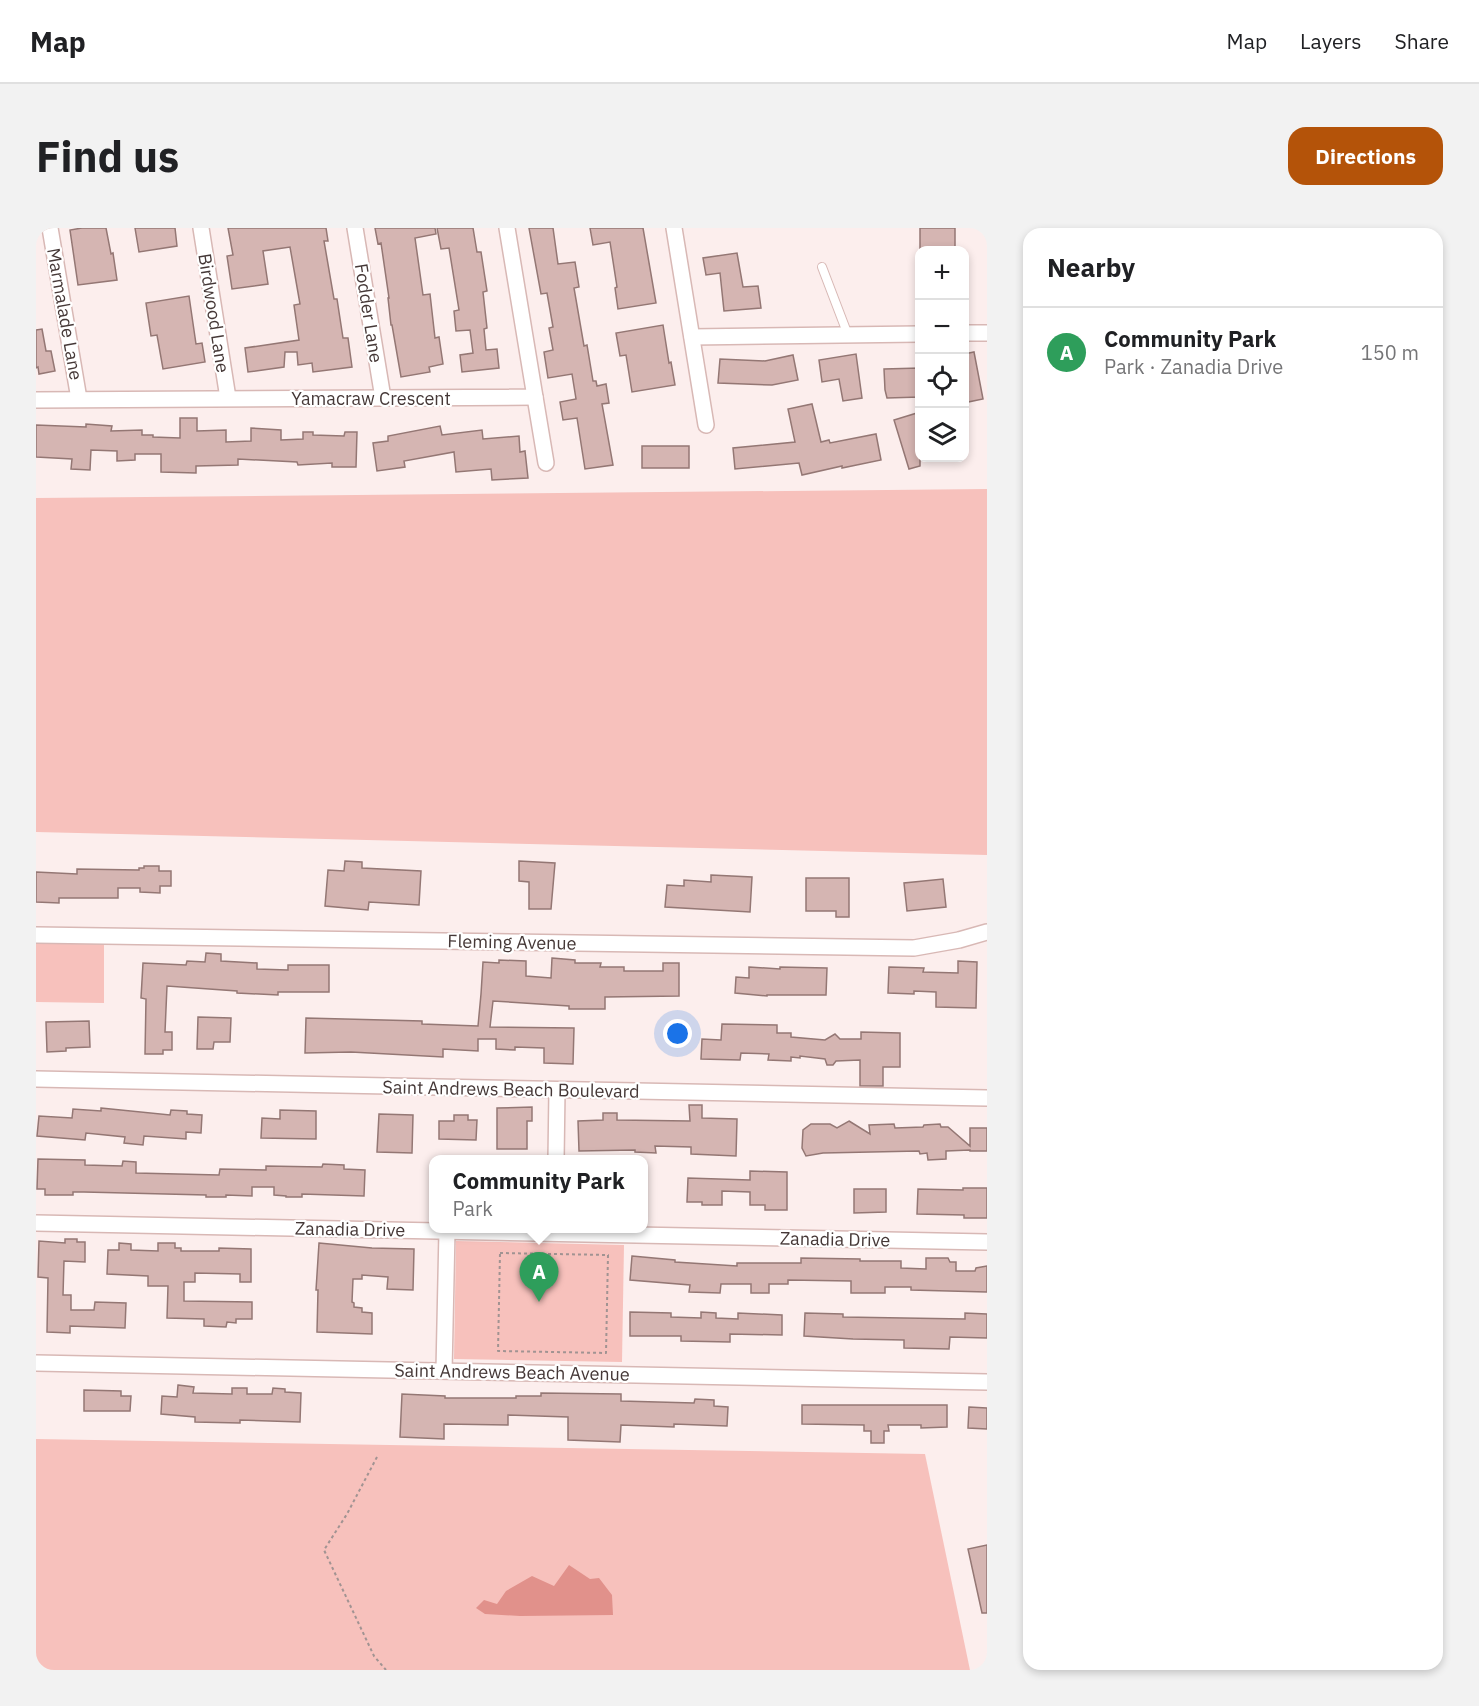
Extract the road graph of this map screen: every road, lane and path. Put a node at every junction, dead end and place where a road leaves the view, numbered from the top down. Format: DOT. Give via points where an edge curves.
graph roads {
  1 [pos="50,228"];
  2 [pos="201,228"];
  3 [pos="355,228"];
  4 [pos="507,228"];
  5 [pos="674,228"];
  6 [pos="822,267"];
  7 [pos="969,333"];
  8 [pos="987,333"];
  9 [pos="915,334"];
  10 [pos="848,335"];
  11 [pos="692,337"];
  12 [pos="535,397"];
  13 [pos="228,398"];
  14 [pos="383,398"];
  15 [pos="79,399"];
  16 [pos="36,400"];
  17 [pos="706,425"];
  18 [pos="546,463"];
  19 [pos="987,932"];
  20 [pos="36,935"];
  21 [pos="36,1079"];
  22 [pos="557,1090"];
  23 [pos="987,1098"];
  24 [pos="556,1155"];
  25 [pos="36,1223"];
  26 [pos="429,1231"];
  27 [pos="447,1233"];
  28 [pos="633,1233"];
  29 [pos="987,1242"];
  30 [pos="608,1255"];
  31 [pos="36,1363"];
  32 [pos="444,1371"];
  33 [pos="987,1382"];
  34 [pos="377,1457"];
  35 [pos="386,1670"];
  1 -- 15 [label="street, Marmalade Lane"];
  2 -- 13 [label="street, Birdwood Lane"];
  3 -- 14 [label="street, Fodder Lane"];
  4 -- 12 [label="street"];
  5 -- 11 [label="street"];
  6 -- 10 [label="lane"];
  7 -- 8 [label="street"];
  9 -- 10 [label="street"];
  10 -- 11 [label="street"];
  11 -- 17 [label="street"];
  12 -- 14 [label="street, Yamacraw Crescent"];
  12 -- 18 [label="street"];
  13 -- 14 [label="street, Yamacraw Crescent"];
  13 -- 15 [label="street, Yamacraw Crescent"];
  15 -- 16 [label="street, Yamacraw Crescent"];
  19 -- 20 [label="street, Fleming Avenue" via="914,948"];
  21 -- 22 [label="street, Saint Andrews Beach Boulevard"];
  22 -- 23 [label="street, Saint Andrews Beach Boulevard"];
  22 -- 24 [label="street"];
  25 -- 26 [label="street, Zanadia Drive"];
  27 -- 32 [label="street"];
  28 -- 29 [label="street, Zanadia Drive"];
  30 -- 30 [label="path" via="606,1353 498,1351 500,1253"];
  31 -- 32 [label="street, Saint Andrews Beach Avenue"];
  32 -- 33 [label="street, Saint Andrews Beach Avenue"];
  34 -- 35 [label="path" via="324,1550 375,1656"];
}
